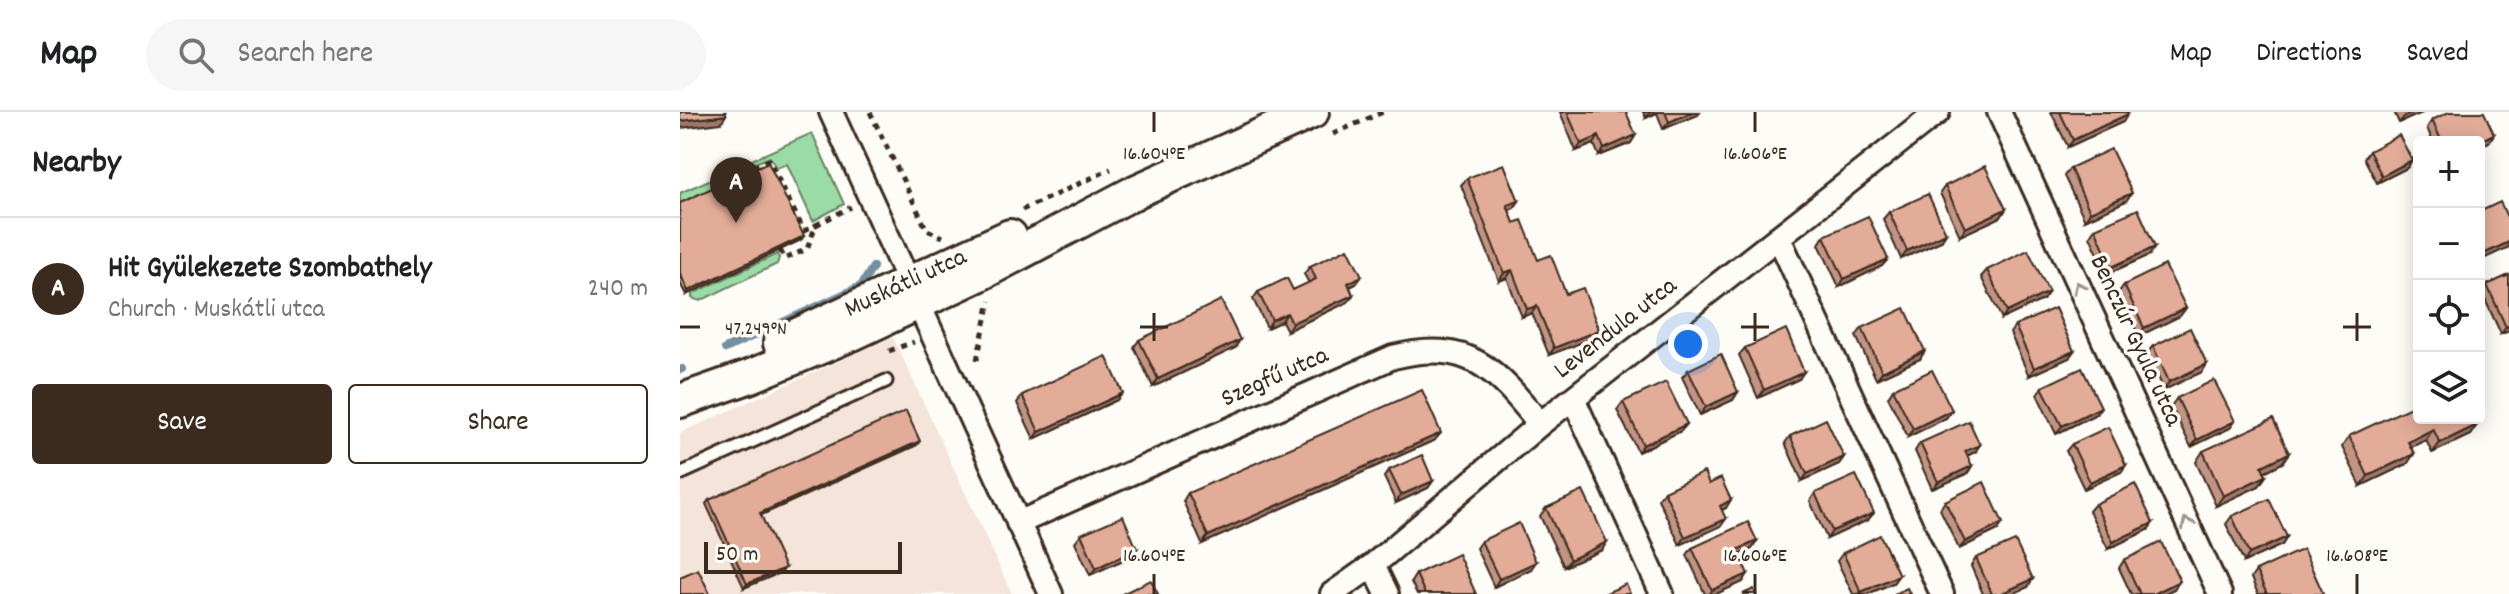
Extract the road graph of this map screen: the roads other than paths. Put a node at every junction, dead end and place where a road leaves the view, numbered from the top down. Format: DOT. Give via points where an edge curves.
graph roads {
  1 [pos="831,112"];
  2 [pos="1312,112"];
  3 [pos="1938,112"];
  4 [pos="1999,112"];
  5 [pos="1779,238"];
  6 [pos="912,293"];
  7 [pos="886,381"];
  8 [pos="1573,398"];
  9 [pos="682,400"];
  10 [pos="1540,424"];
  11 [pos="680,474"];
  12 [pos="1018,523"];
  13 [pos="1373,565"];
  14 [pos="1051,594"];
  15 [pos="1332,594"];
  16 [pos="1387,594"];
  17 [pos="1662,594"];
  18 [pos="1942,594"];
  19 [pos="2220,594"];
  1 -- 6 [label="street"];
  2 -- 6 [label="main road, Muskátli utca" via="1137,191 1043,220"];
  3 -- 5 [label="street, Levendula utca"];
  19 -- 4 [label="street, Benczúr Gyula utca, one-way"];
  5 -- 8 [label="street, Levendula utca"];
  5 -- 18 [label="street"];
  6 -- 9 [label="main road, Muskátli utca" via="750,358"];
  6 -- 12 [label="street"];
  7 -- 11 [label="lane"];
  8 -- 10 [label="street, Levendula utca"];
  8 -- 17 [label="street"];
  10 -- 12 [label="street, Szegfű utca" via="1505,381 1481,363 1451,352 1419,350"];
  10 -- 13 [label="street, Levendula utca"];
  12 -- 14 [label="street"];
  13 -- 15 [label="street, Levendula utca"];
  13 -- 16 [label="street"];
}
